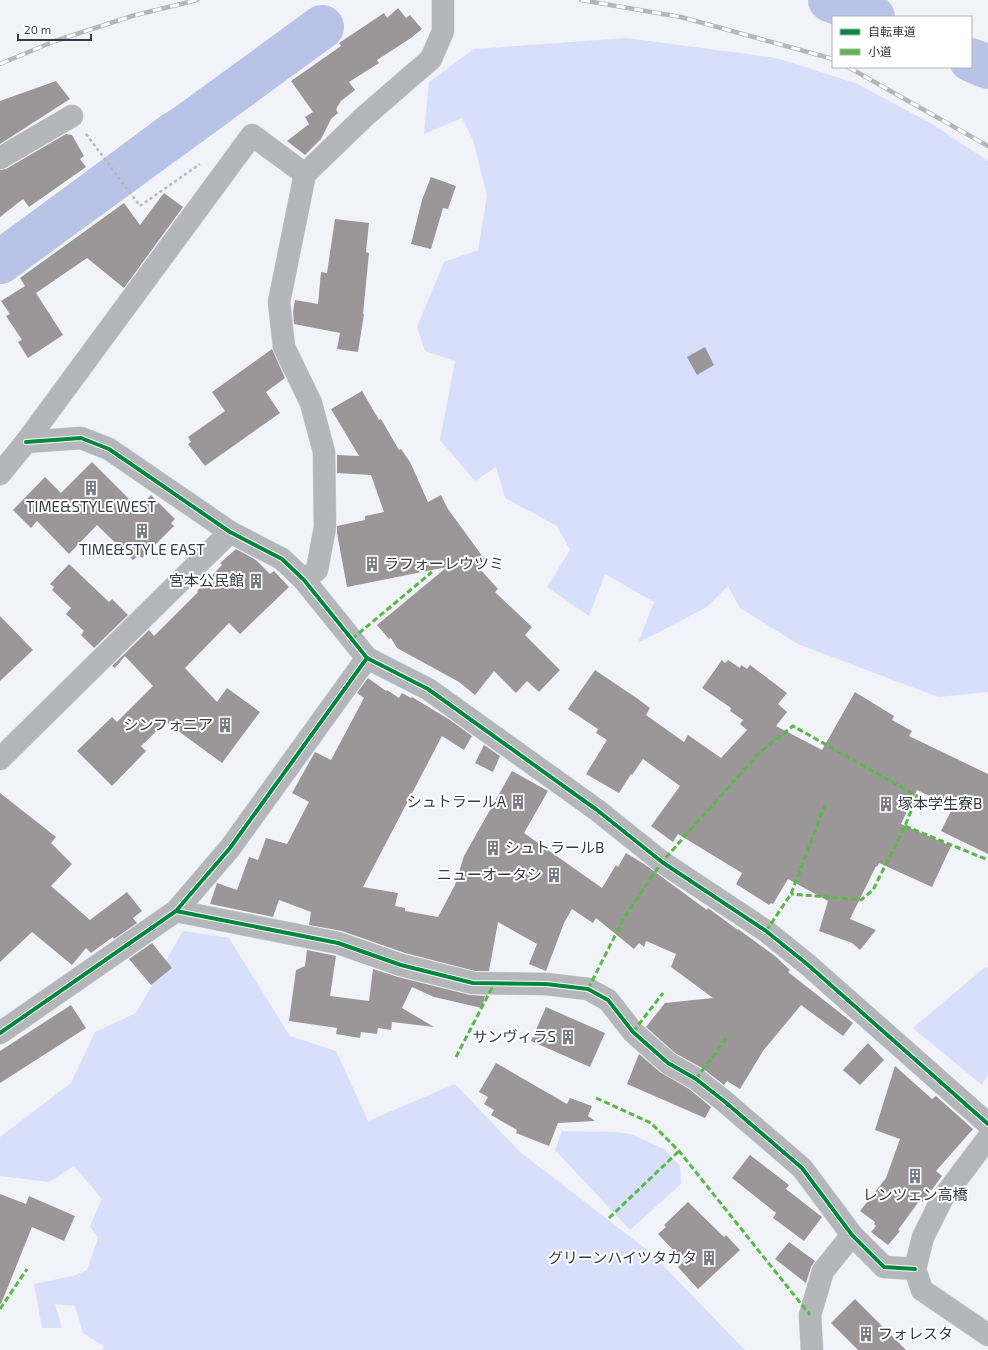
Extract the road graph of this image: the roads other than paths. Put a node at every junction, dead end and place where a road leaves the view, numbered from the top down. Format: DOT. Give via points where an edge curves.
graph roads {
  1 [pos="443,0"];
  2 [pos="72,116"];
  3 [pos="0,158"];
  4 [pos="305,174"];
  5 [pos="26,442"];
  6 [pos="0,474"];
  7 [pos="230,532"];
  8 [pos="304,580"];
  9 [pos="367,658"];
  10 [pos="0,759"];
  11 [pos="176,911"];
  12 [pos="0,1033"];
  13 [pos="988,1124"];
  14 [pos="988,1138"];
  15 [pos="852,1235"];
  16 [pos="915,1269"];
  17 [pos="988,1336"];
  18 [pos="812,1350"];
  1 -- 4 [label="street" via="444,31 431,59 364,117"];
  2 -- 3 [label="street"];
  4 -- 5 [label="street" via="252,135"];
  4 -- 8 [label="street" via="278,302 284,347 312,403 324,452 325,527 317,570"];
  5 -- 6 [label="street"];
  5 -- 7 [label="street" via="81,438 109,449"];
  7 -- 8 [label="street" via="282,559"];
  7 -- 10 [label="street"];
  8 -- 9 [label="street"];
  9 -- 11 [label="street" via="230,848"];
  9 -- 13 [label="street" via="428,689 597,810 662,862 766,931"];
  11 -- 12 [label="street"];
  11 -- 15 [label="street" via="338,944 401,965 473,983 546,984 588,989 608,1000 632,1032 668,1063 696,1079 802,1168"];
  14 -- 16 [label="street" via="942,1199 923,1237"];
  15 -- 16 [label="street" via="884,1267"];
  15 -- 18 [label="street" via="823,1271 810,1315"];
  16 -- 17 [label="street" via="922,1290"];
}
